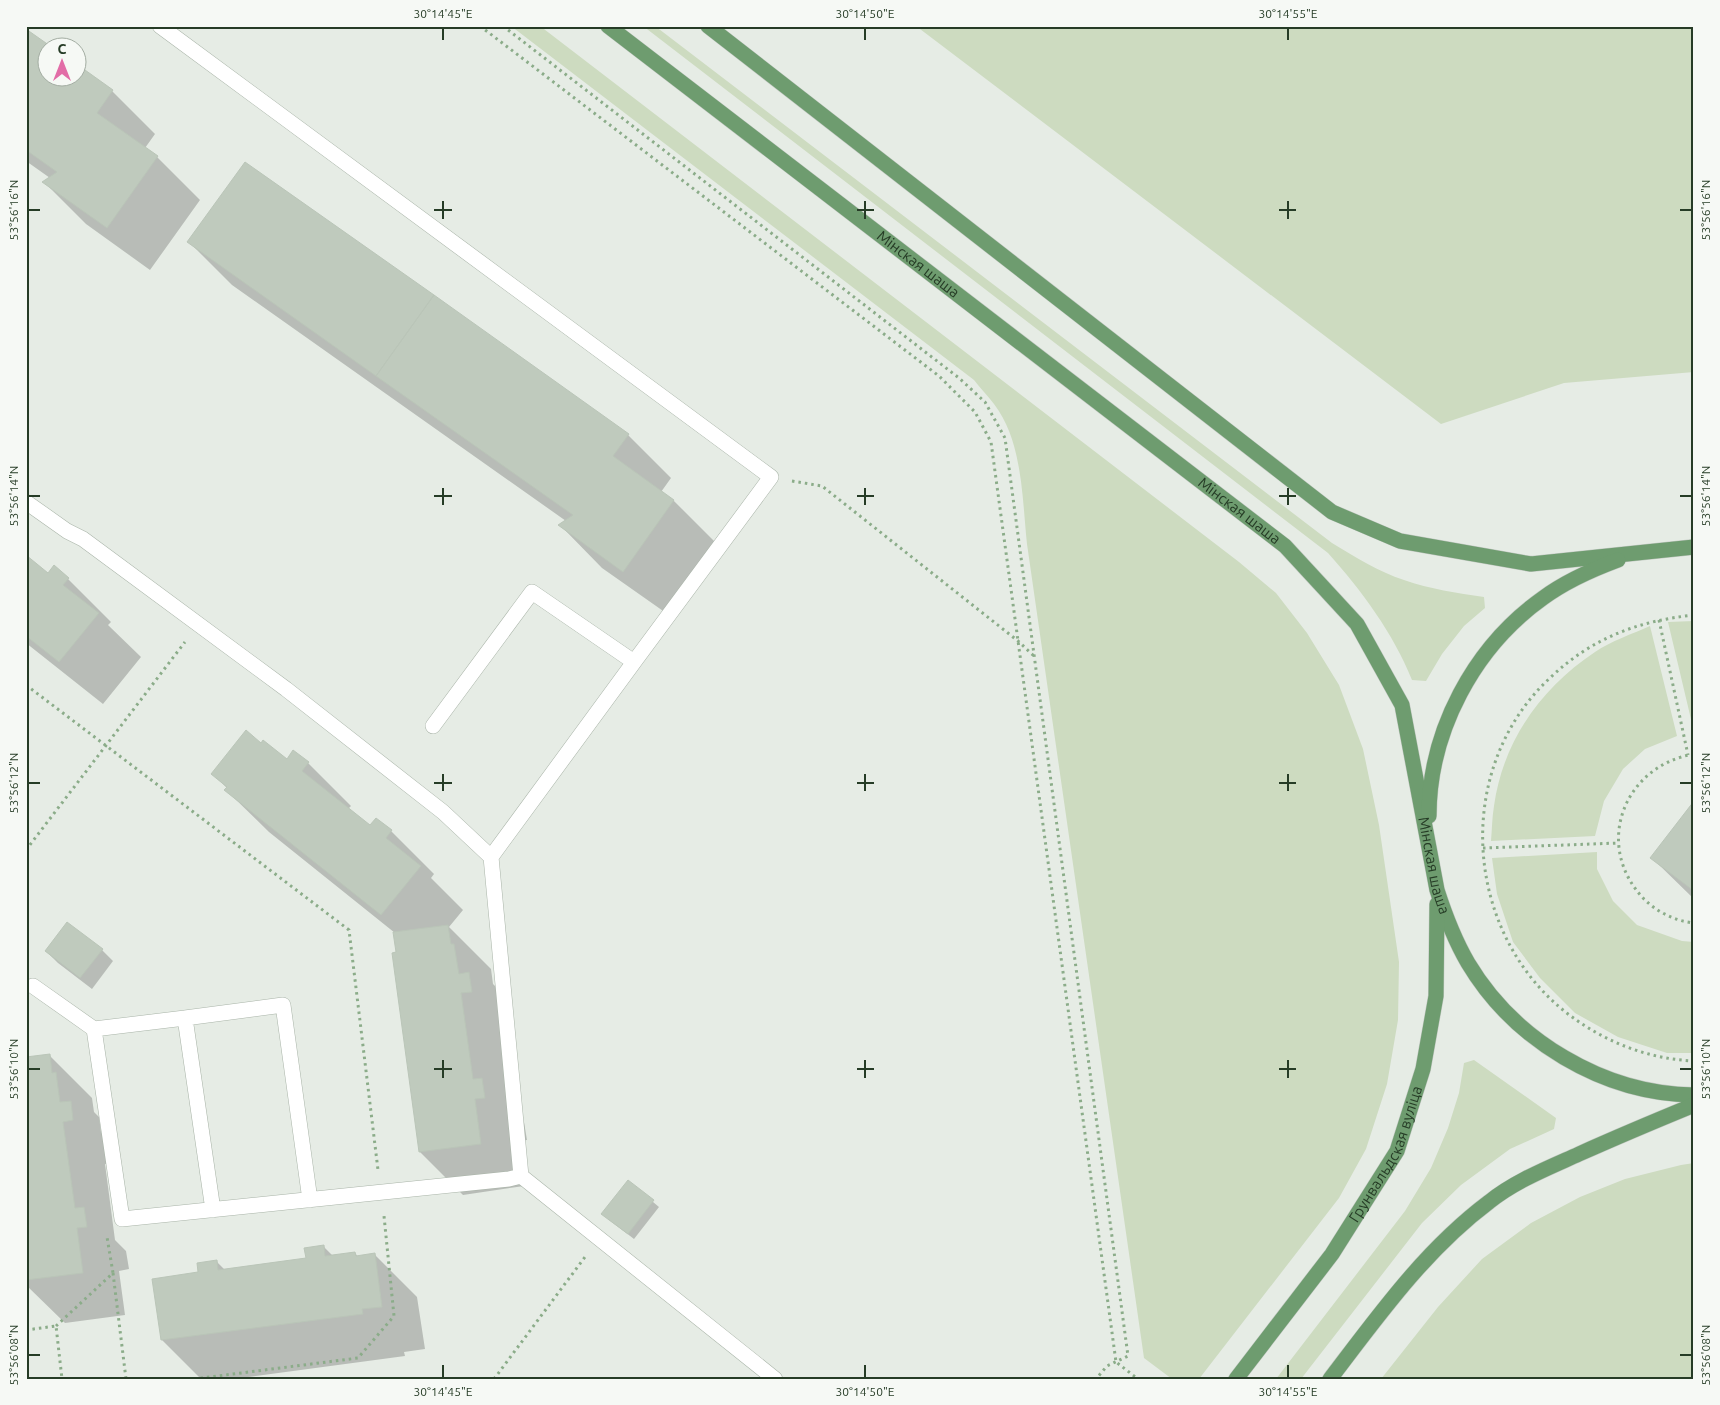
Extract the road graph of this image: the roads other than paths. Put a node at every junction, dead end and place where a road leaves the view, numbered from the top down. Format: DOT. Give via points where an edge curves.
graph roads {
  1 [pos="160,26"];
  2 [pos="608,26"];
  3 [pos="708,26"];
  4 [pos="26,502"];
  5 [pos="1689,547"];
  6 [pos="634,662"];
  7 [pos="433,726"];
  8 [pos="490,857"];
  9 [pos="1432,867"];
  10 [pos="1437,890"];
  11 [pos="33,986"];
  12 [pos="185,1018"];
  13 [pos="94,1029"];
  14 [pos="1694,1095"];
  15 [pos="1694,1105"];
  16 [pos="521,1176"];
  17 [pos="310,1200"];
  18 [pos="213,1210"];
  19 [pos="775,1379"];
  20 [pos="1236,1379"];
  21 [pos="1330,1379"];
  1 -- 6 [label="lane" via="772,477"];
  2 -- 9 [label="main road, Мінская шаша" via="1285,546 1357,624 1402,705"];
  3 -- 5 [label="main road" via="1332,512 1400,541 1531,564"];
  4 -- 8 [label="lane" via="67,532 84,539 286,689 443,812"];
  5 -- 9 [label="main road" via="1655,550 1596,568 1542,598 1497,639 1462,689 1439,746 1429,806"];
  6 -- 7 [label="lane" via="532,592"];
  6 -- 8 [label="lane"];
  8 -- 16 [label="lane"];
  9 -- 10 [label="main road, Мінская шаша"];
  10 -- 14 [label="main road, Мінская шаша" via="1456,940 1478,978 1500,1006 1541,1042 1563,1057 1612,1080 1655,1091"];
  10 -- 20 [label="main road, Грунвальдская вуліца" via="1436,996 1423,1069 1396,1151 1332,1254"];
  11 -- 13 [label="lane"];
  12 -- 13 [label="lane"];
  12 -- 17 [label="lane" via="283,1006"];
  12 -- 18 [label="lane"];
  13 -- 18 [label="lane" via="122,1219"];
  15 -- 21 [label="main road" via="1535,1173 1490,1200 1456,1228 1399,1289"];
  16 -- 17 [label="lane"];
  16 -- 19 [label="lane"];
  17 -- 18 [label="lane"];
}
